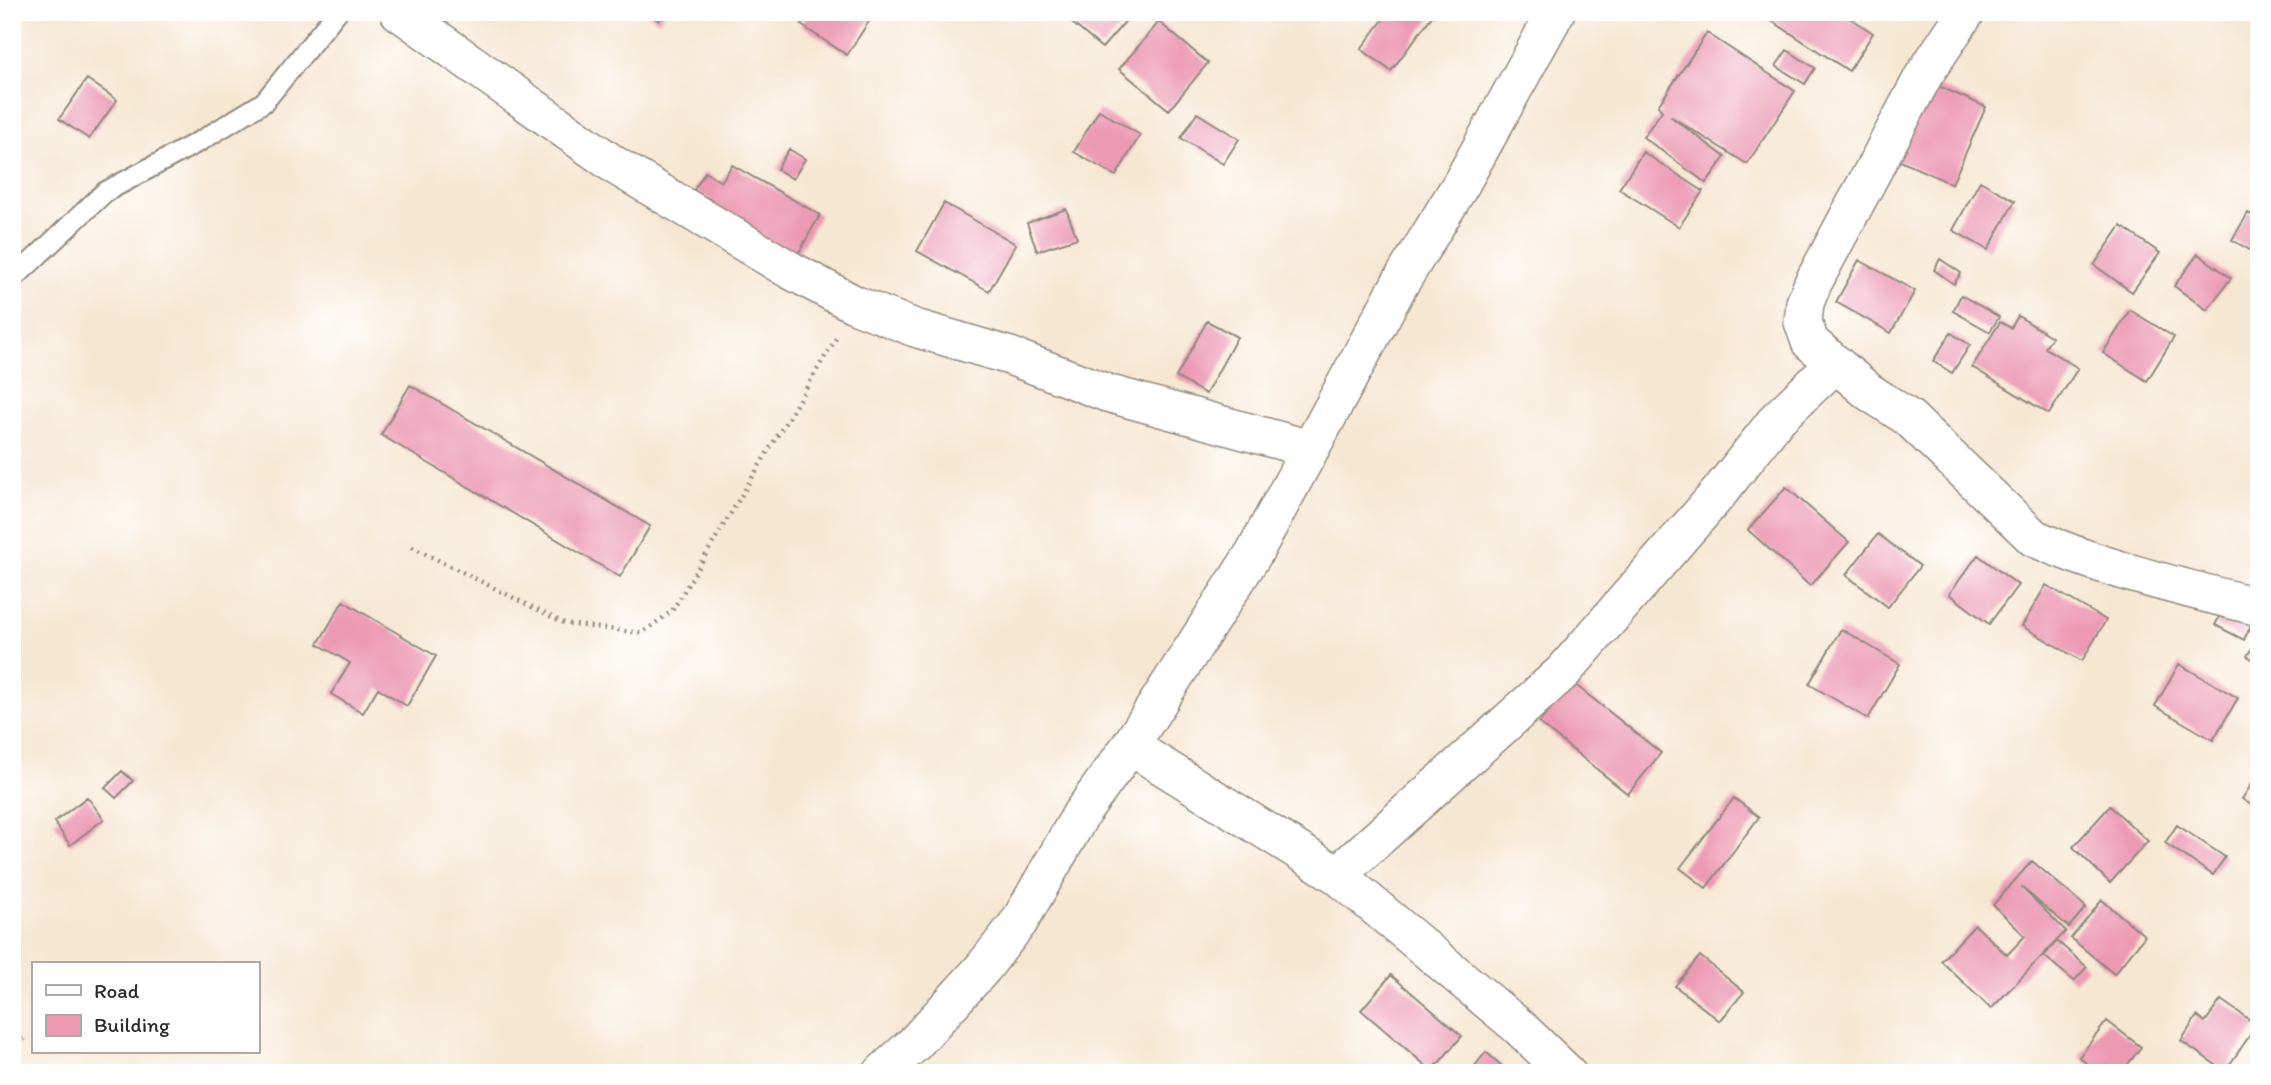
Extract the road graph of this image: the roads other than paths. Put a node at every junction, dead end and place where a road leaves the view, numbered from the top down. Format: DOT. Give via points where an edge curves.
graph roads {
  1 [pos="337,12"];
  2 [pos="399,12"];
  3 [pos="1556,12"];
  4 [pos="1966,12"];
  5 [pos="12,280"];
  6 [pos="1834,365"];
  7 [pos="1310,449"];
  8 [pos="2259,607"];
  9 [pos="1130,746"];
  10 [pos="1337,875"];
  11 [pos="882,1073"];
  12 [pos="1567,1073"];
  1 -- 5 [label="lane" via="264,102 105,192"];
  2 -- 7 [label="street" via="615,166 854,304 1107,393"];
  3 -- 7 [label="street"];
  4 -- 6 [label="street" via="1924,75 1805,303 1803,322 1810,342"];
  6 -- 8 [label="street" via="1909,418 2034,538 2148,578"];
  6 -- 10 [label="street" via="1779,418 1563,672"];
  7 -- 9 [label="street" via="1254,553"];
  9 -- 10 [label="street"];
  9 -- 11 [label="street" via="1081,814 1019,922 923,1035"];
  10 -- 12 [label="street" via="1518,1026"];
}
